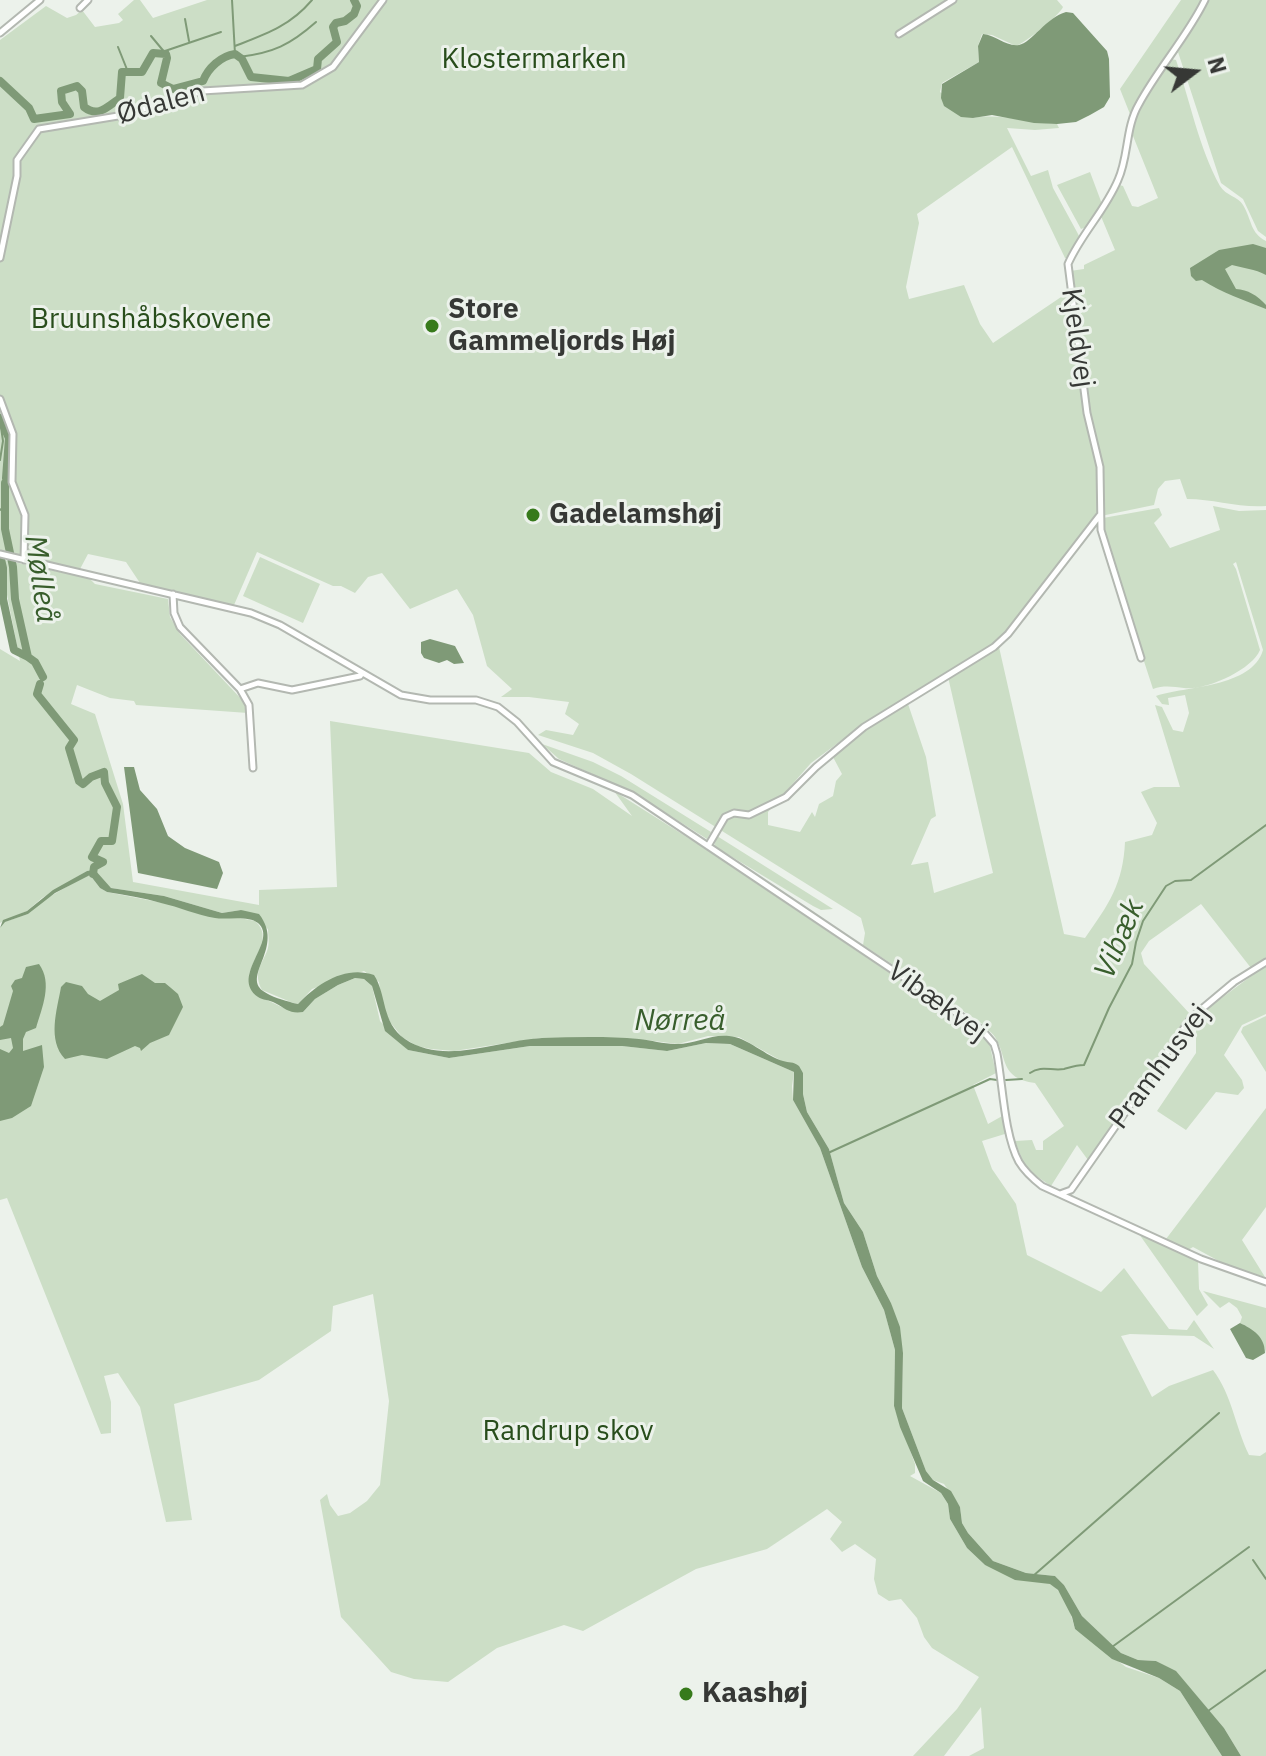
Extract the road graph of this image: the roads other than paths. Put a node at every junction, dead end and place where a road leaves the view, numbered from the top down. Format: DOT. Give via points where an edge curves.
graph roads {
  1 [pos="40,0"];
  2 [pos="88,0"];
  3 [pos="383,0"];
  4 [pos="953,0"];
  5 [pos="1205,0"];
  6 [pos="80,8"];
  7 [pos="0,33"];
  8 [pos="899,34"];
  9 [pos="0,258"];
  10 [pos="0,399"];
  11 [pos="1100,515"];
  12 [pos="0,554"];
  13 [pos="24,560"];
  14 [pos="173,594"];
  15 [pos="1141,658"];
  16 [pos="362,673"];
  17 [pos="240,689"];
  18 [pos="253,768"];
  19 [pos="708,846"];
  20 [pos="1266,962"];
  21 [pos="1071,1190"];
  22 [pos="1059,1194"];
  23 [pos="1074,1201"];
  24 [pos="1266,1282"];
  1 -- 7 [label="street"];
  2 -- 6 [label="street"];
  3 -- 9 [label="street, Ødalen" via="333,67 302,85 202,91 124,115 39,129 17,160"];
  4 -- 8 [label="street"];
  5 -- 11 [label="street, Kjeldvej" via="1136,109 1120,177 1068,264 1087,413 1100,467"];
  10 -- 13 [label="street" via="13,434 12,482 25,515"];
  11 -- 15 [label="street, Kjeldvej" via="1104,545"];
  11 -- 19 [label="street" via="994,647 864,727 786,797 749,815 725,817"];
  12 -- 13 [label="street, Vibækvej"];
  13 -- 14 [label="street, Vibækvej"];
  14 -- 16 [label="street, Vibækvej" via="280,625"];
  14 -- 17 [label="street" via="180,627"];
  16 -- 17 [label="street" via="292,690 258,683"];
  16 -- 19 [label="street, Vibækvej" via="401,695 476,700 498,707 553,762 632,795"];
  17 -- 18 [label="street" via="249,705"];
  19 -- 22 [label="street, Vibækvej" via="989,1036 1019,1162 1028,1175"];
  20 -- 21 [label="street, Pramhusvej" via="1191,1018"];
  21 -- 22 [label="street"];
  21 -- 23 [label="street"];
  22 -- 23 [label="street, Vibækvej"];
  23 -- 24 [label="street, Vibækvej" via="1201,1259"];
}
